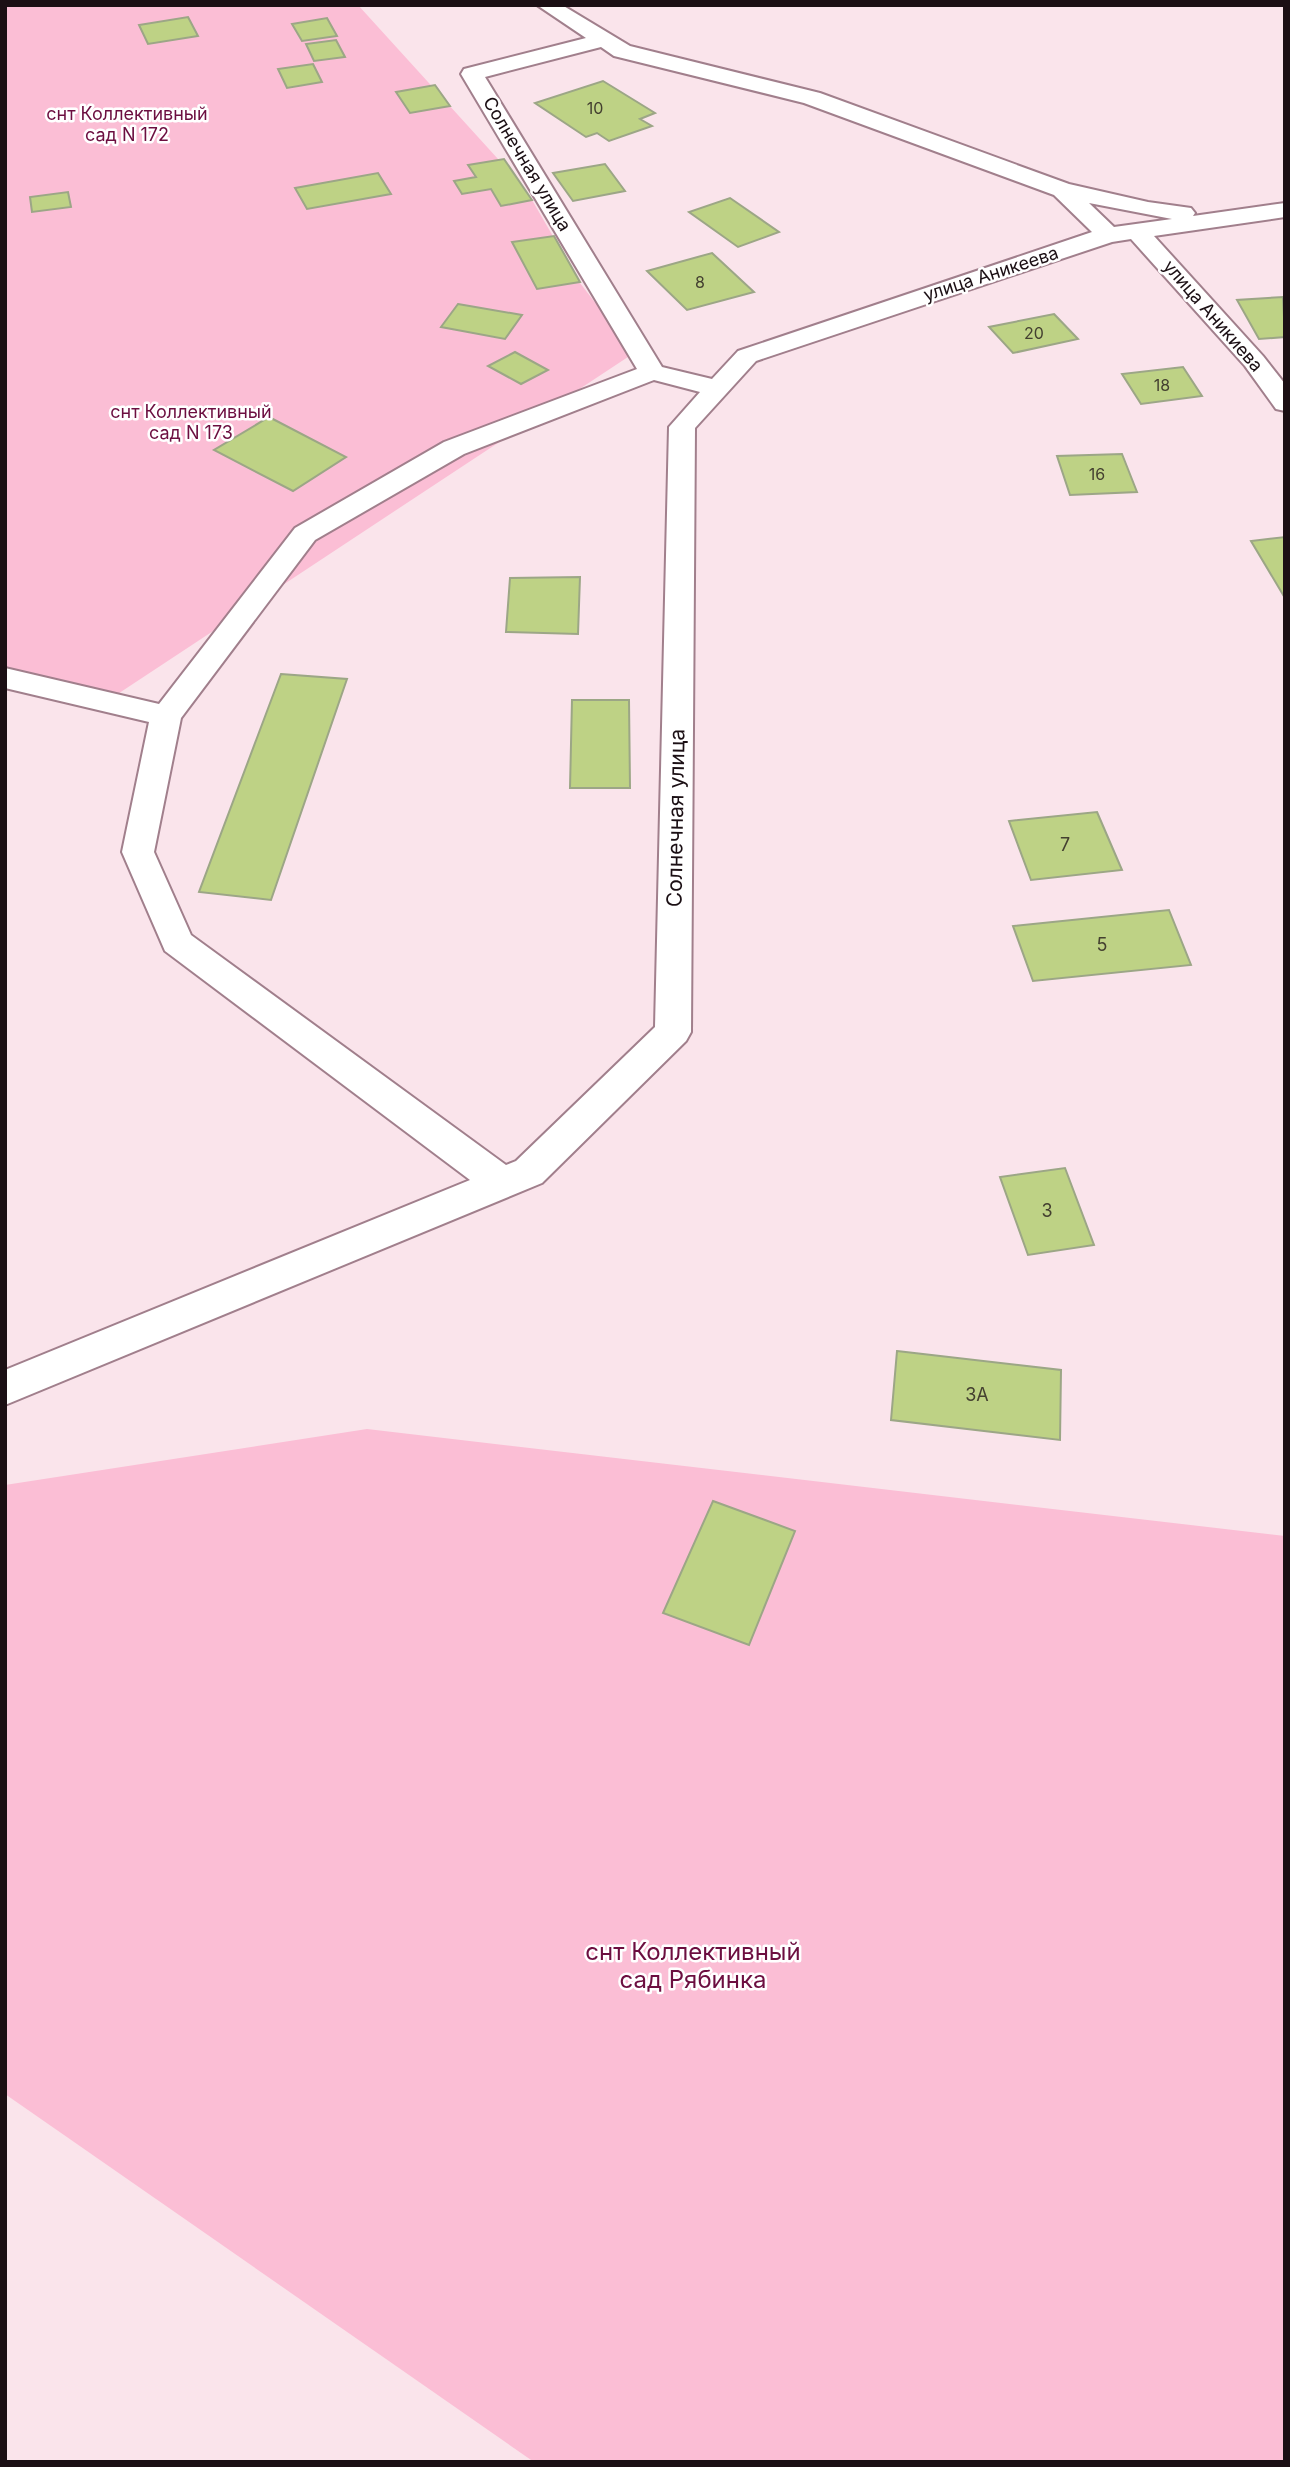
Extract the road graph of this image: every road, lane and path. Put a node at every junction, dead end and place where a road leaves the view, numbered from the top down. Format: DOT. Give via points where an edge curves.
graph roads {
  1 [pos="547,5"];
  2 [pos="604,40"];
  3 [pos="1062,190"];
  4 [pos="1285,209"];
  5 [pos="1230,218"];
  6 [pos="1138,232"];
  7 [pos="1108,235"];
  8 [pos="652,372"];
  9 [pos="717,388"];
  10 [pos="1285,403"];
  11 [pos="5,678"];
  12 [pos="166,716"];
  13 [pos="502,1183"];
  14 [pos="5,1388"];
  1 -- 2 [label="street"];
  2 -- 3 [label="street" via="622,51 812,98"];
  2 -- 8 [label="street, Солнечная улица" via="472,74"];
  3 -- 5 [label="street" via="1148,209"];
  3 -- 7 [label="street"];
  4 -- 5 [label="street, улица Аникеева"];
  5 -- 6 [label="street, улица Аникеева"];
  6 -- 7 [label="street, улица Аникеева"];
  6 -- 10 [label="street, улица Аникиева" via="1254,361"];
  7 -- 9 [label="street, улица Аникеева" via="747,356"];
  8 -- 9 [label="street"];
  8 -- 12 [label="street" via="454,448 305,534"];
  9 -- 13 [label="street, Солнечная улица" via="682,427 673,1032 529,1172"];
  11 -- 12 [label="street"];
  12 -- 13 [label="street" via="138,852 177,942"];
  13 -- 14 [label="street, Солнечная улица"];
}
